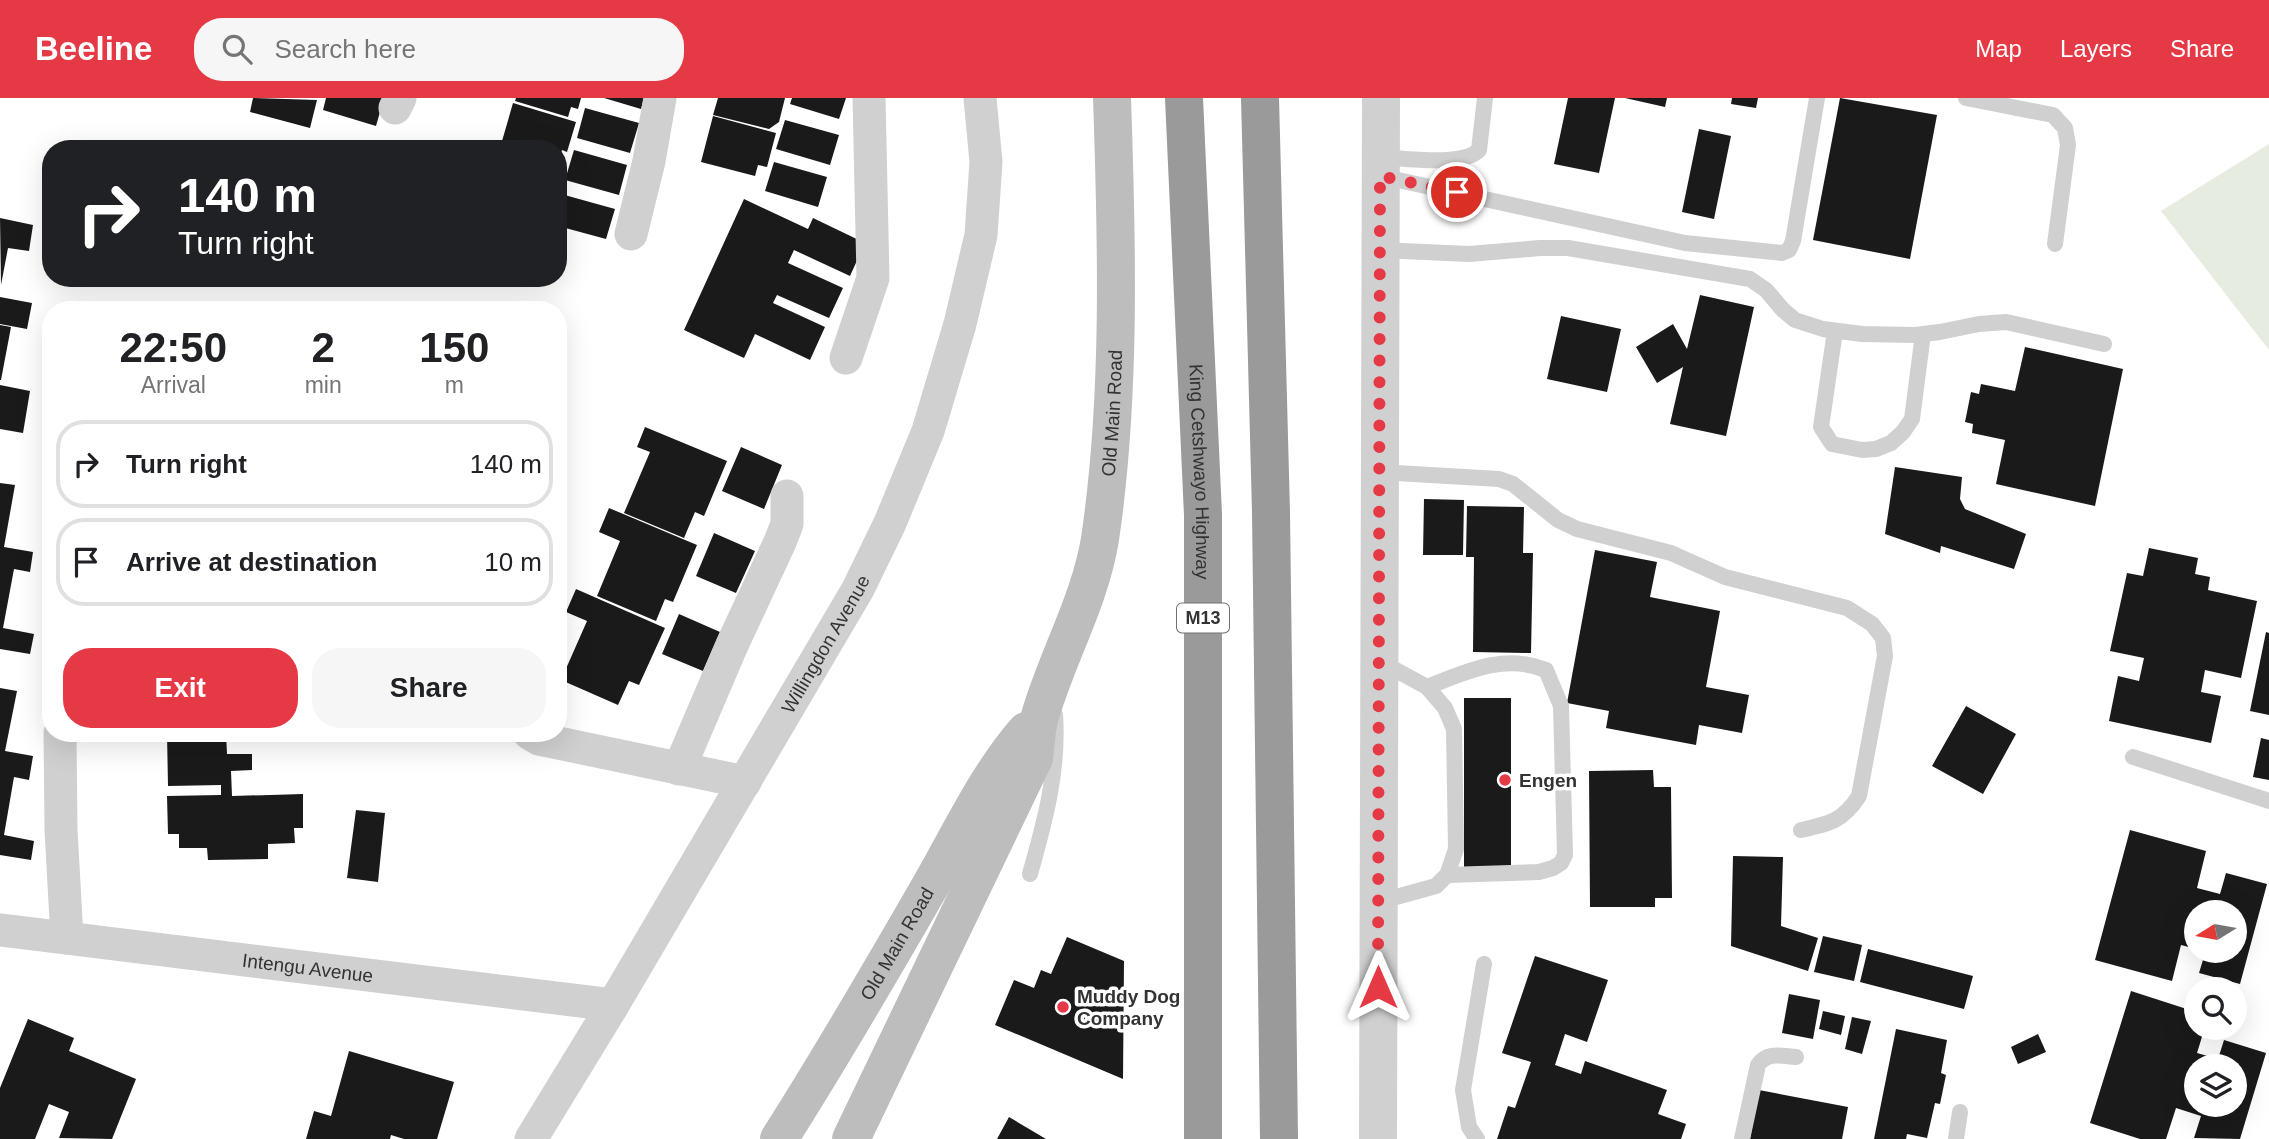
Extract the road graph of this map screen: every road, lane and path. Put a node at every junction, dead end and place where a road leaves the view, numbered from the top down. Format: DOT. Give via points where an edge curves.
graph roads {
  1 [pos="660,98"];
  2 [pos="869,98"];
  3 [pos="980,98"];
  4 [pos="1112,98"];
  5 [pos="1184,98"];
  6 [pos="1260,98"];
  7 [pos="1381,98"];
  8 [pos="1485,98"];
  9 [pos="1817,98"];
  10 [pos="1966,98"];
  11 [pos="1380,167"];
  12 [pos="631,234"];
  13 [pos="2055,244"];
  14 [pos="1380,250"];
  15 [pos="1835,331"];
  16 [pos="1923,334"];
  17 [pos="2104,344"];
  18 [pos="846,358"];
  19 [pos="1379,472"];
  20 [pos="787,495"];
  21 [pos="1379,661"];
  22 [pos="1427,687"];
  23 [pos="1046,700"];
  24 [pos="60,742"];
  25 [pos="553,742"];
  26 [pos="2133,757"];
  27 [pos="679,769"];
  28 [pos="745,782"];
  29 [pos="2269,801"];
  30 [pos="1801,830"];
  31 [pos="1030,874"];
  32 [pos="1447,875"];
  33 [pos="1378,902"];
  34 [pos="0,930"];
  35 [pos="67,938"];
  36 [pos="1484,964"];
  37 [pos="613,1005"];
  38 [pos="1796,1057"];
  39 [pos="1960,1112"];
  40 [pos="531,1139"];
  41 [pos="779,1139"];
  42 [pos="851,1139"];
  43 [pos="1203,1139"];
  44 [pos="1279,1139"];
  45 [pos="1377,1139"];
  46 [pos="1478,1139"];
  47 [pos="1742,1139"];
  48 [pos="1956,1139"];
  1 -- 12 [label="street"];
  2 -- 18 [label="street" via="873,278"];
  3 -- 28 [label="street, Willingdon Avenue" via="986,162 981,235 928,431 858,589"];
  4 -- 23 [label="main road, Old Main Road" via="1113,409 1099,542 1084,599"];
  5 -- 43 [label="highway, King Cetshwayo Highway / M13" via="1203,515"];
  6 -- 44 [label="highway"];
  7 -- 11 [label="street"];
  8 -- 11 [label="lane" via="1479,150 1471,156"];
  9 -- 11 [label="lane" via="1793,241 1783,253 1685,243"];
  10 -- 13 [label="lane" via="2053,114 2065,128 2068,145"];
  11 -- 14 [label="street"];
  14 -- 15 [label="lane" via="1469,254 1568,248 1726,274 1750,279 1796,320"];
  14 -- 19 [label="street"];
  15 -- 16 [label="lane"];
  15 -- 16 [label="lane" via="1821,427 1832,444 1862,450 1891,443 1912,419"];
  16 -- 17 [label="lane" via="2006,323"];
  19 -- 21 [label="street"];
  19 -- 30 [label="lane" via="1499,479 1577,529 1671,554 1725,577 1847,608 1872,624 1883,638 1885,656 1859,796 1838,819"];
  20 -- 27 [label="street" via="787,524 780,542"];
  21 -- 22 [label="lane"];
  21 -- 33 [label="street"];
  22 -- 32 [label="lane" via="1445,708 1454,729 1456,849"];
  22 -- 32 [label="lane" via="1484,665 1532,664 1545,670 1561,706 1566,855 1561,863 1539,872"];
  23 -- 31 [label="lane" via="1056,729 1054,769 1049,807"];
  23 -- 41 [label="main road, Old Main Road" via="976,805"];
  23 -- 42 [label="main road, Old Main Road" via="1034,758"];
  24 -- 35 [label="street"];
  25 -- 27 [label="street"];
  26 -- 29 [label="lane"];
  27 -- 28 [label="street"];
  28 -- 37 [label="street, Willingdon Avenue"];
  32 -- 33 [label="lane" via="1436,886"];
  33 -- 45 [label="street"];
  34 -- 35 [label="street, Intengu Avenue"];
  35 -- 37 [label="street, Intengu Avenue"];
  36 -- 46 [label="lane" via="1464,1090 1469,1127"];
  37 -- 40 [label="street, Willingdon Avenue"];
  38 -- 47 [label="lane" via="1769,1056 1758,1065"];
  39 -- 48 [label="lane"];
}
